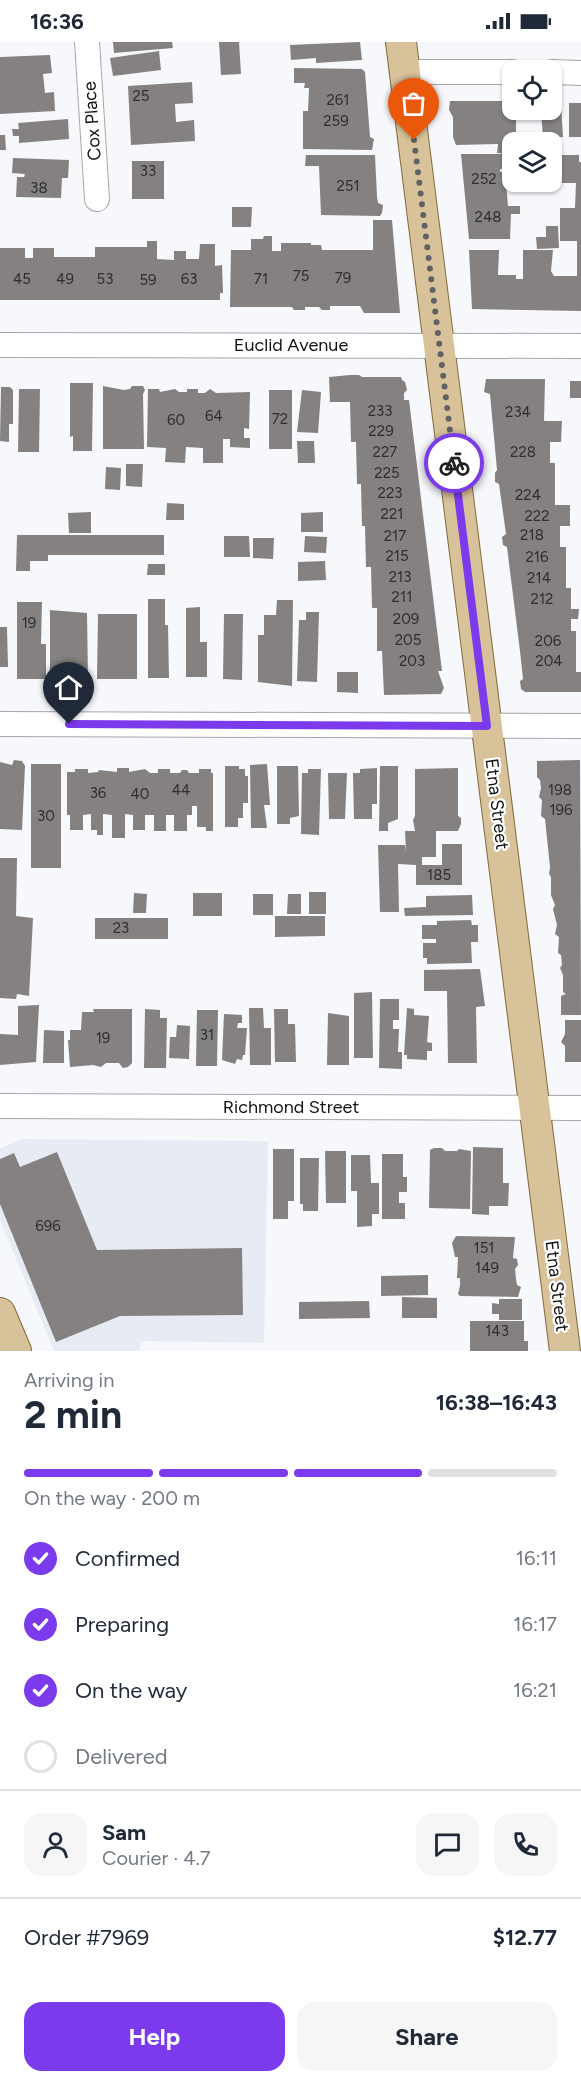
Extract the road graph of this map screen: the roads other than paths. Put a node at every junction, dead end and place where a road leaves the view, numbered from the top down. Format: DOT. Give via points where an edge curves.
graph roads {
  1 [pos="87,42"];
  2 [pos="401,42"];
  3 [pos="405,72"];
  4 [pos="502,72"];
  5 [pos="562,72"];
  6 [pos="581,73"];
  7 [pos="97,199"];
  8 [pos="0,345"];
  9 [pos="440,346"];
  10 [pos="581,346"];
  11 [pos="0,724"];
  12 [pos="487,726"];
  13 [pos="581,726"];
  14 [pos="0,1106"];
  15 [pos="534,1108"];
  16 [pos="581,1108"];
  17 [pos="0,1313"];
  18 [pos="16,1351"];
  19 [pos="565,1351"];
  1 -- 7 [label="street, Cox Place"];
  2 -- 3 [label="main road, Etna Street"];
  3 -- 4 [label="street"];
  3 -- 9 [label="main road, Etna Street"];
  5 -- 6 [label="street"];
  8 -- 9 [label="street, Euclid Avenue"];
  9 -- 10 [label="street, Euclid Avenue"];
  9 -- 12 [label="main road, Etna Street"];
  11 -- 12 [label="street"];
  12 -- 13 [label="street"];
  12 -- 15 [label="main road, Etna Street"];
  14 -- 15 [label="street, Richmond Street"];
  15 -- 16 [label="street, Richmond Street"];
  15 -- 19 [label="main road, Etna Street"];
  17 -- 18 [label="main road"];
}
